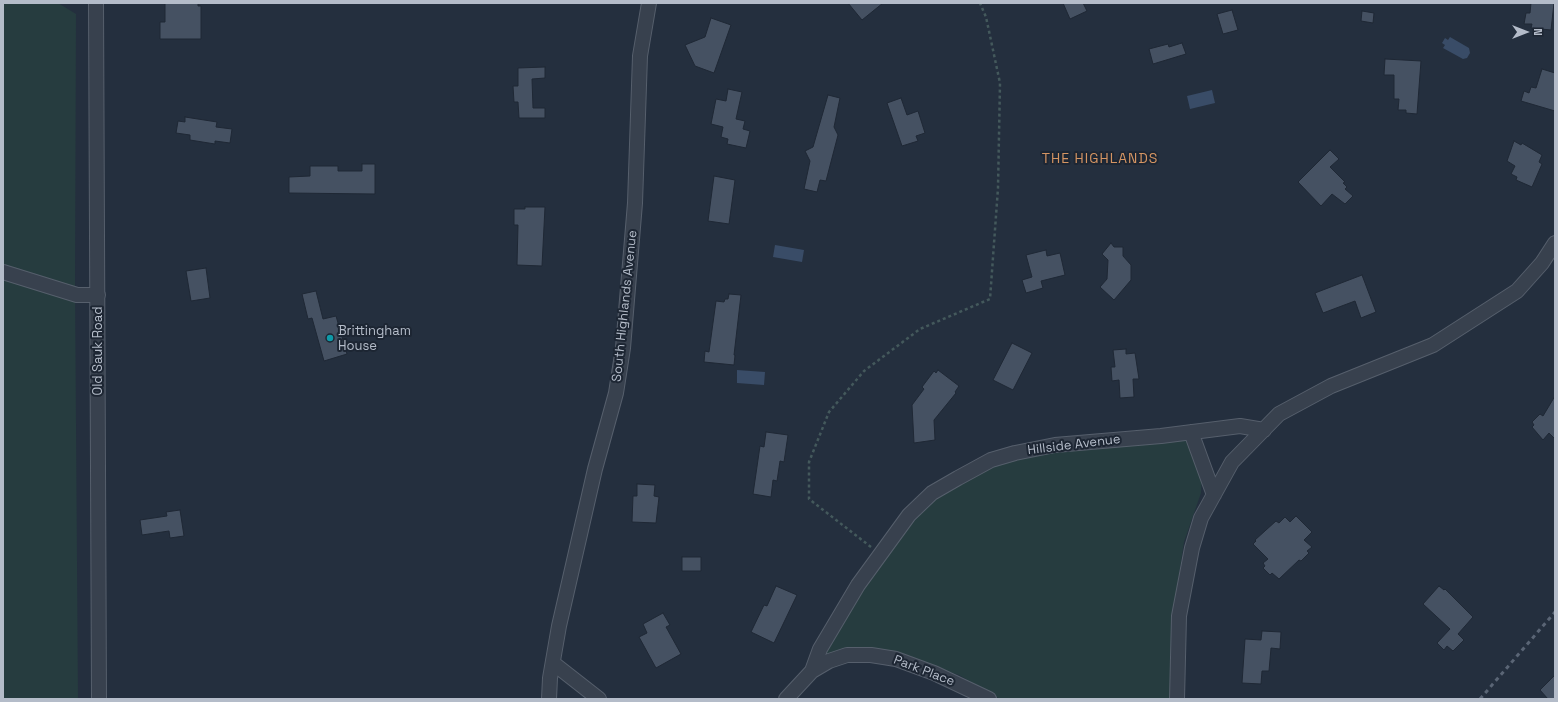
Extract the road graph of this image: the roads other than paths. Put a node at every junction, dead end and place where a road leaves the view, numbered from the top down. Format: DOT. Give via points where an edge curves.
graph roads {
  1 [pos="96,3"];
  2 [pos="649,3"];
  3 [pos="1555,243"];
  4 [pos="3,272"];
  5 [pos="98,295"];
  6 [pos="1264,430"];
  7 [pos="1190,432"];
  8 [pos="1214,495"];
  9 [pos="553,663"];
  10 [pos="812,671"];
  11 [pos="99,699"];
  12 [pos="549,699"];
  13 [pos="599,699"];
  14 [pos="786,699"];
  15 [pos="989,699"];
  16 [pos="1177,699"];
  1 -- 5 [label="street, Old Sauk Road"];
  2 -- 9 [label="street, South Highlands Avenue" via="640,56 635,203 623,348 616,392 572,563"];
  3 -- 6 [label="street" via="1542,263 1517,291 1468,324 1433,345 1331,386 1279,414"];
  4 -- 5 [label="street" via="77,295"];
  5 -- 11 [label="street, Old Sauk Road"];
  6 -- 7 [label="street, Hillside Avenue" via="1240,426"];
  6 -- 8 [label="street" via="1232,462"];
  7 -- 8 [label="street"];
  7 -- 10 [label="street, Hillside Avenue" via="1055,445 1015,453 991,460 932,493 909,515 858,585 820,649"];
  8 -- 16 [label="street" via="1201,518 1182,596"];
  9 -- 12 [label="street, South Highlands Avenue"];
  9 -- 13 [label="street"];
  10 -- 14 [label="street, Hillside Avenue"];
  10 -- 15 [label="street, Park Place" via="829,661 847,656 871,655 896,659 934,673"];
}
